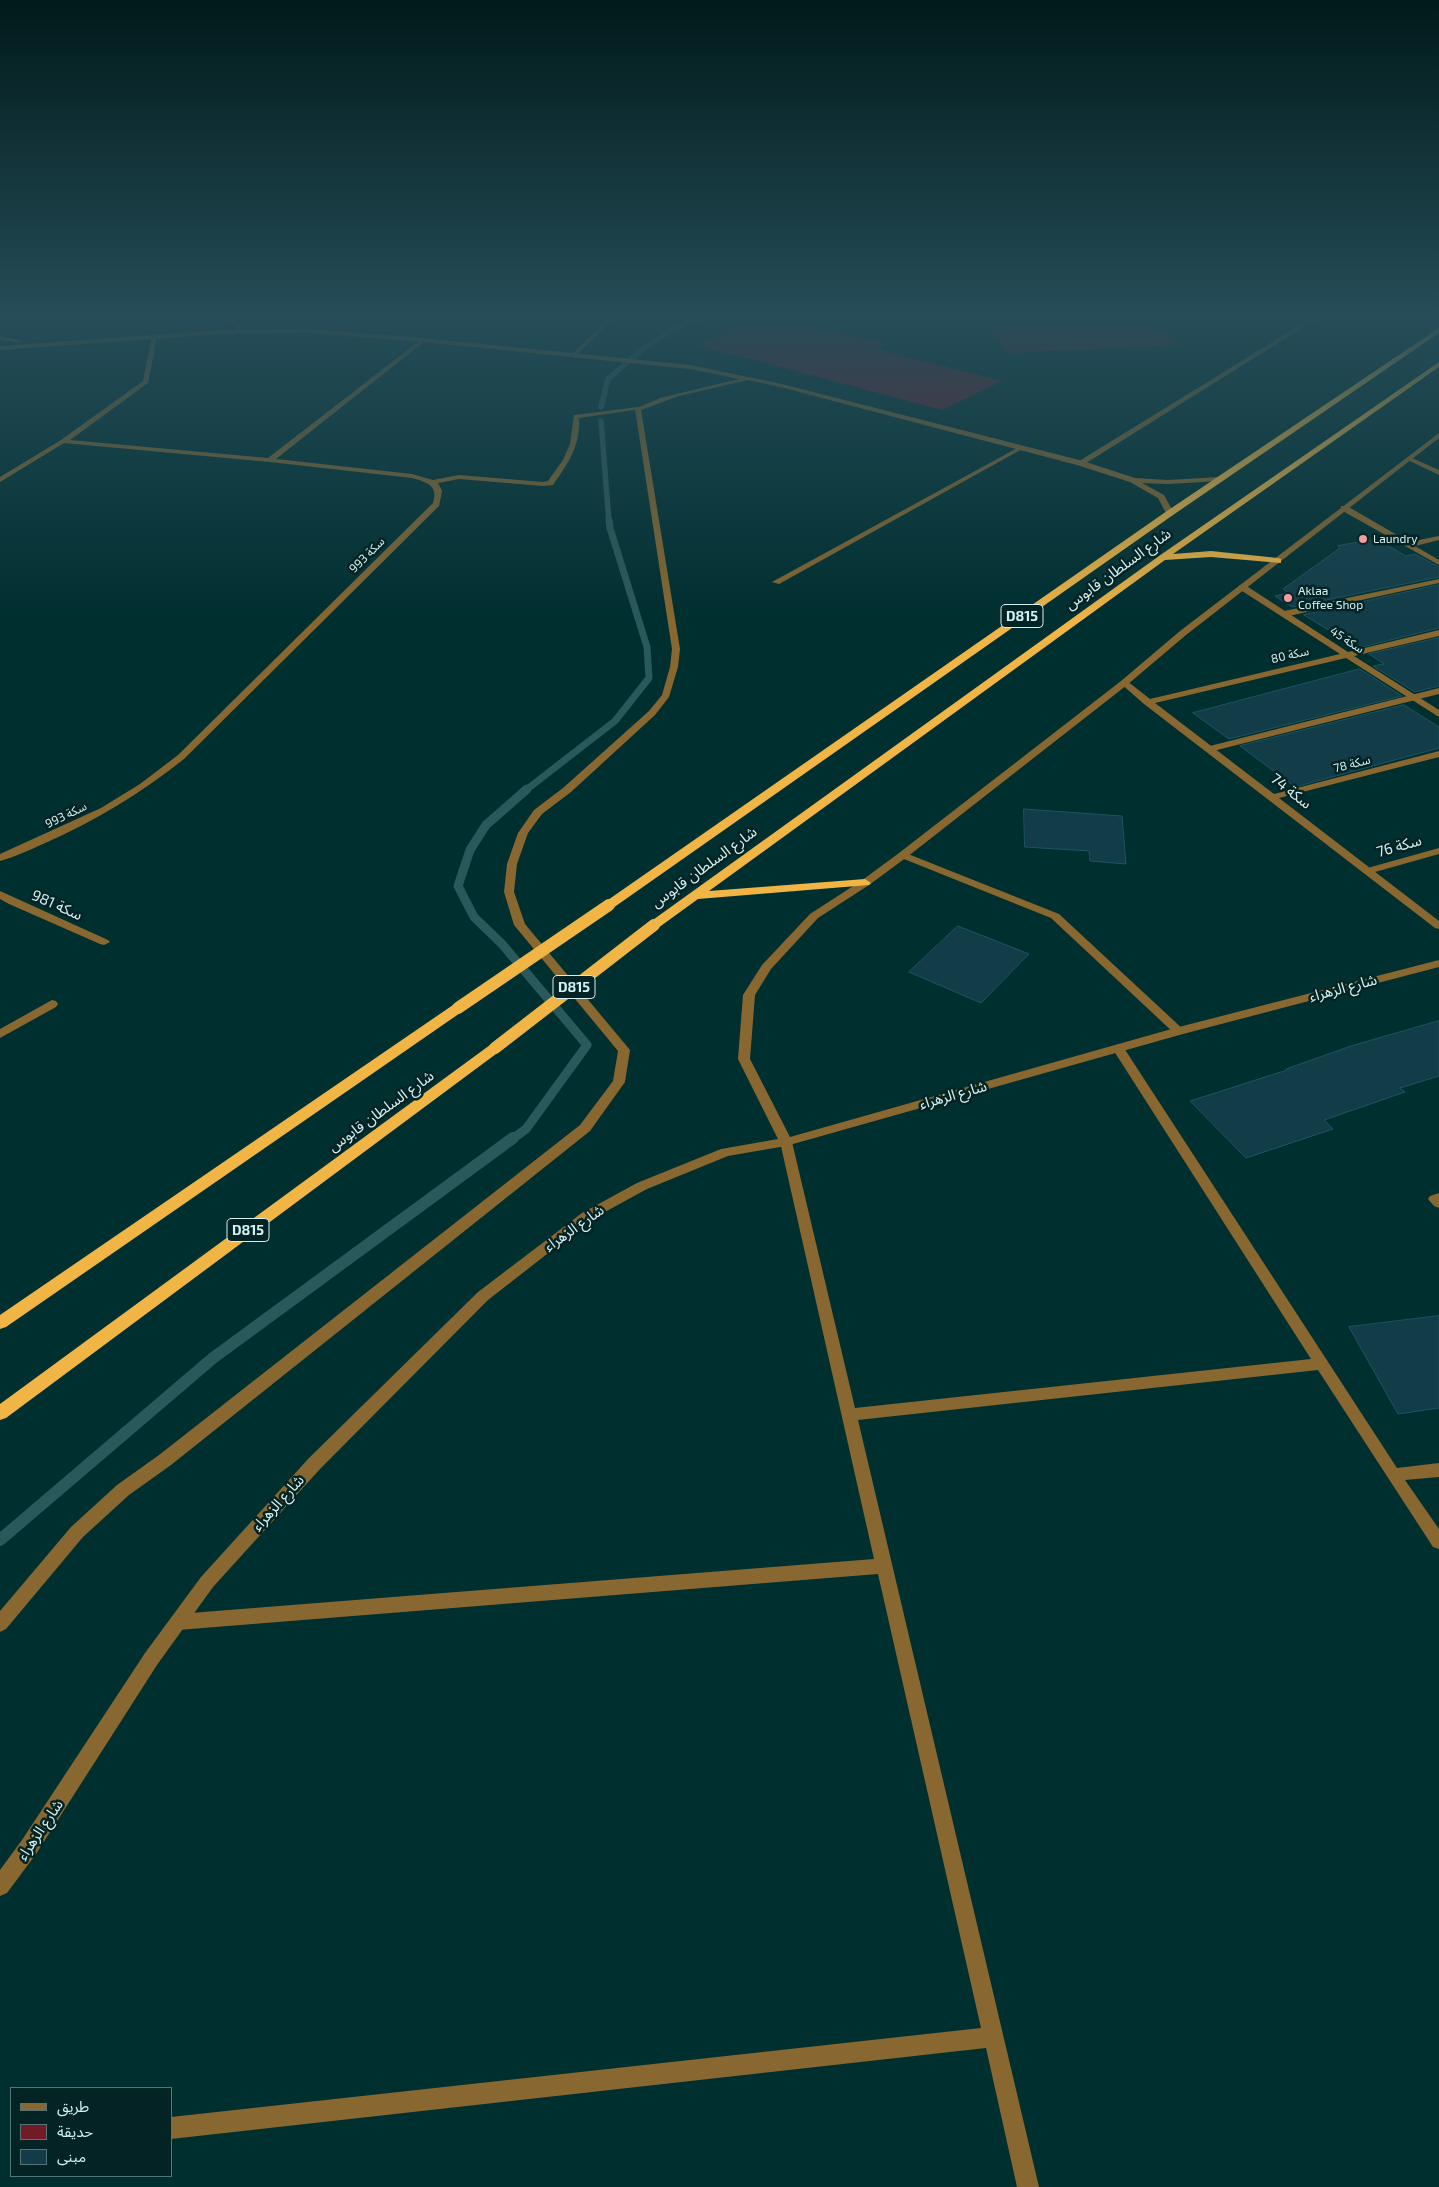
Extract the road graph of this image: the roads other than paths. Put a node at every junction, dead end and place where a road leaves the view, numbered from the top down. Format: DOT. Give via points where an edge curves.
graph roads {
  1 [pos="97,417"];
  2 [pos="324,417"];
  3 [pos="576,417"];
  4 [pos="639,417"];
  5 [pos="901,417"];
  6 [pos="1156,417"];
  7 [pos="1310,417"];
  8 [pos="1363,417"];
  9 [pos="1439,435"];
  10 [pos="63,441"];
  11 [pos="1021,448"];
  12 [pos="1410,459"];
  13 [pos="270,460"];
  14 [pos="1080,464"];
  15 [pos="1439,473"];
  16 [pos="1219,479"];
  17 [pos="0,480"];
  18 [pos="1133,480"];
  19 [pos="432,482"];
  20 [pos="1344,508"];
  21 [pos="1170,512"];
  22 [pos="1439,538"];
  23 [pos="1408,544"];
  24 [pos="1161,558"];
  25 [pos="1278,560"];
  26 [pos="1439,563"];
  27 [pos="1439,581"];
  28 [pos="776,582"];
  29 [pos="1242,587"];
  30 [pos="1284,614"];
  31 [pos="1439,633"];
  32 [pos="1347,655"];
  33 [pos="1124,683"];
  34 [pos="1439,691"];
  35 [pos="1414,698"];
  36 [pos="1147,702"];
  37 [pos="1439,714"];
  38 [pos="1209,749"];
  39 [pos="1439,754"];
  40 [pos="1272,797"];
  41 [pos="1439,851"];
  42 [pos="903,855"];
  43 [pos="0,858"];
  44 [pos="1368,871"];
  45 [pos="866,882"];
  46 [pos="0,894"];
  47 [pos="697,895"];
  48 [pos="1439,926"];
  49 [pos="104,942"];
  50 [pos="1439,964"];
  51 [pos="52,1004"];
  52 [pos="1179,1031"];
  53 [pos="0,1034"];
  54 [pos="1118,1048"];
  55 [pos="786,1142"];
  56 [pos="0,1323"];
  57 [pos="1322,1364"];
  58 [pos="0,1412"];
  59 [pos="849,1415"];
  60 [pos="1439,1470"];
  61 [pos="1393,1475"];
  62 [pos="1439,1542"];
  63 [pos="884,1566"];
  64 [pos="178,1622"];
  65 [pos="0,1624"];
  66 [pos="0,1886"];
  67 [pos="993,2037"];
  68 [pos="172,2128"];
  69 [pos="1028,2187"];
  1 -- 10 [label="street"];
  2 -- 13 [label="street"];
  3 -- 19 [label="street" via="574,444 567,461 550,483 459,477"];
  4 -- 65 [label="street" via="676,649 674,667 666,695 652,713 538,812 523,833 512,864 509,892 520,925 624,1050 619,1082 585,1128 123,1490 77,1532"];
  5 -- 11 [label="street"];
  6 -- 14 [label="street"];
  7 -- 16 [label="highway, شارع السلطان قابوس / D815"];
  8 -- 24 [label="highway, شارع السلطان قابوس / D815"];
  9 -- 12 [label="street"];
  10 -- 13 [label="street"];
  10 -- 17 [label="street"];
  11 -- 14 [label="street"];
  11 -- 28 [label="street"];
  12 -- 15 [label="street"];
  12 -- 20 [label="street"];
  13 -- 19 [label="street" via="412,476"];
  14 -- 18 [label="street"];
  16 -- 18 [label="street"];
  16 -- 21 [label="highway, شارع السلطان قابوس / D815"];
  18 -- 21 [label="street" via="1161,497"];
  19 -- 43 [label="street, سكة 993" via="440,495 436,504 181,757 151,782 119,802 68,829"];
  20 -- 23 [label="street"];
  20 -- 25 [label="street"];
  21 -- 56 [label="highway, شارع السلطان قابوس / D815, bridge" via="608,905"];
  22 -- 23 [label="street"];
  23 -- 26 [label="street"];
  24 -- 25 [label="highway" via="1211,554"];
  24 -- 47 [label="highway, شارع السلطان قابوس / D815"];
  25 -- 29 [label="street"];
  27 -- 30 [label="street"];
  29 -- 30 [label="street, سكة 45"];
  29 -- 33 [label="street"];
  30 -- 32 [label="street, سكة 45"];
  31 -- 32 [label="street, سكة 80"];
  32 -- 35 [label="street, سكة 45"];
  32 -- 36 [label="street, سكة 80"];
  33 -- 36 [label="street, سكة 74"];
  33 -- 42 [label="street"];
  34 -- 35 [label="street"];
  35 -- 37 [label="street, سكة 45"];
  35 -- 38 [label="street"];
  36 -- 38 [label="street, سكة 74"];
  38 -- 40 [label="street, سكة 74"];
  39 -- 40 [label="street, سكة 78"];
  40 -- 44 [label="street, سكة 74"];
  41 -- 44 [label="street, سكة 76"];
  42 -- 45 [label="street"];
  42 -- 52 [label="street" via="1055,916"];
  44 -- 48 [label="street, سكة 74"];
  45 -- 47 [label="highway"];
  45 -- 55 [label="street" via="814,916 766,967 749,995 744,1059"];
  46 -- 49 [label="street, سكة 981"];
  47 -- 58 [label="highway, شارع السلطان قابوس / D815, bridge" via="495,1048"];
  50 -- 52 [label="street, شارع الزهراء"];
  51 -- 53 [label="street"];
  52 -- 54 [label="street, شارع الزهراء"];
  54 -- 55 [label="street, شارع الزهراء"];
  54 -- 57 [label="street"];
  55 -- 59 [label="street"];
  55 -- 64 [label="street, شارع الزهراء" via="726,1152 642,1186 587,1216 483,1296 315,1463 207,1582"];
  57 -- 59 [label="street"];
  57 -- 61 [label="street"];
  59 -- 63 [label="street"];
  60 -- 61 [label="street"];
  61 -- 62 [label="street"];
  63 -- 64 [label="street"];
  63 -- 67 [label="street"];
  64 -- 66 [label="street, شارع الزهراء"];
  67 -- 68 [label="street"];
  67 -- 69 [label="street"];
}
